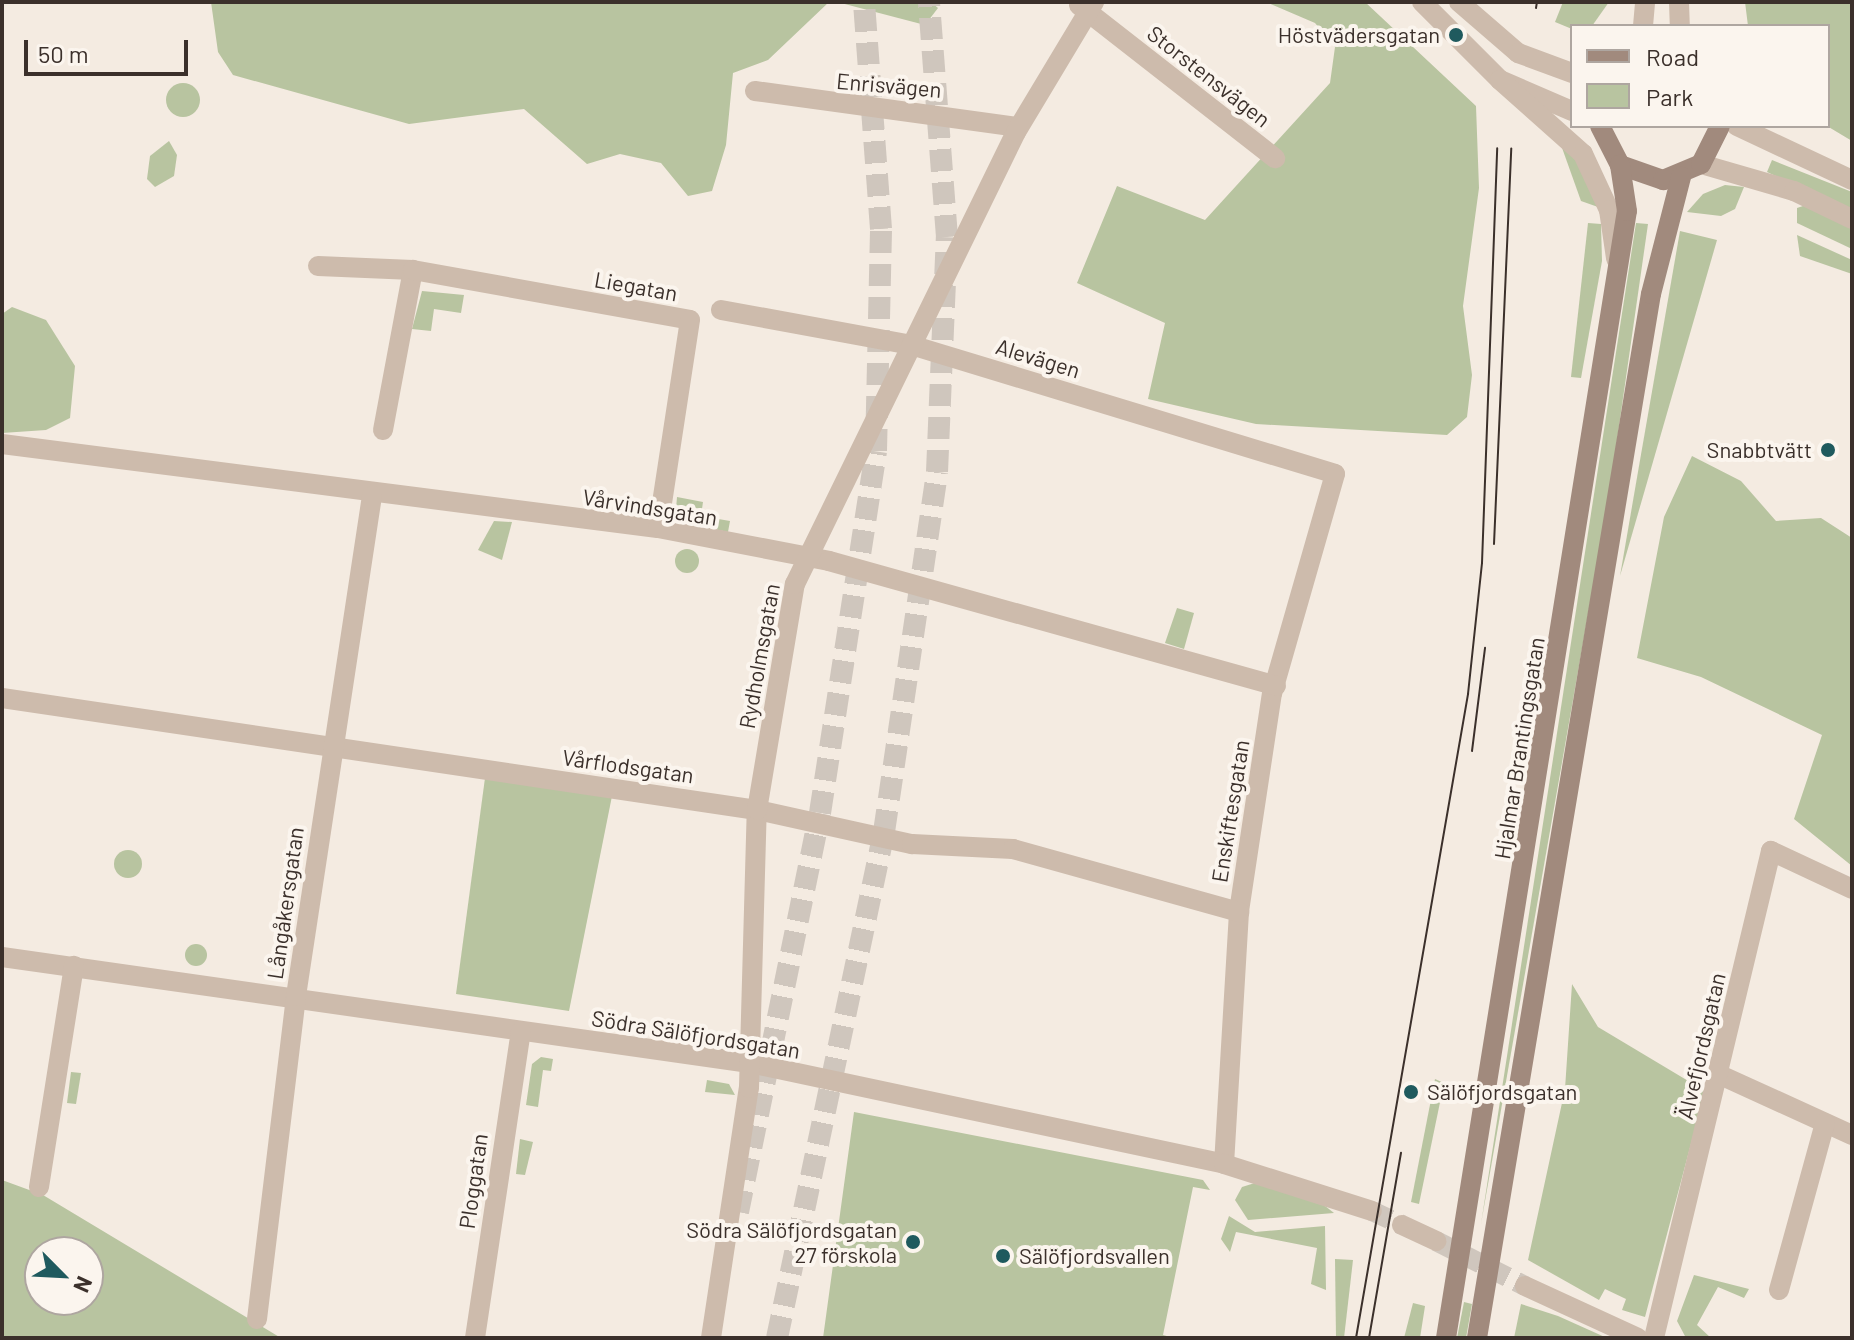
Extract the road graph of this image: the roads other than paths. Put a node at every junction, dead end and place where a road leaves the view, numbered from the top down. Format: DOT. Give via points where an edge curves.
graph roads {
  1 [pos="1422,2"];
  2 [pos="1459,2"];
  3 [pos="1645,2"];
  4 [pos="1679,2"];
  5 [pos="1086,5"];
  6 [pos="1643,24"];
  7 [pos="1680,24"];
  8 [pos="1570,72"];
  9 [pos="1500,80"];
  10 [pos="755,91"];
  11 [pos="1570,110"];
  12 [pos="1019,127"];
  13 [pos="1598,128"];
  14 [pos="1719,128"];
  15 [pos="1741,128"];
  16 [pos="1275,158"];
  17 [pos="1701,164"];
  18 [pos="1620,165"];
  19 [pos="1681,177"];
  20 [pos="1852,180"];
  21 [pos="1852,219"];
  22 [pos="1616,258"];
  23 [pos="318,266"];
  24 [pos="413,270"];
  25 [pos="721,310"];
  26 [pos="911,345"];
  27 [pos="383,430"];
  28 [pos="2,444"];
  29 [pos="1335,474"];
  30 [pos="372,496"];
  31 [pos="658,528"];
  32 [pos="805,558"];
  33 [pos="1276,686"];
  34 [pos="2,698"];
  35 [pos="331,747"];
  36 [pos="757,810"];
  37 [pos="1852,889"];
  38 [pos="1239,912"];
  39 [pos="2,957"];
  40 [pos="74,966"];
  41 [pos="296,996"];
  42 [pos="521,1031"];
  43 [pos="750,1063"];
  44 [pos="1718,1074"];
  45 [pos="1825,1123"];
  46 [pos="1852,1135"];
  47 [pos="1224,1164"];
  48 [pos="39,1187"];
  49 [pos="1372,1211"];
  50 [pos="1402,1225"];
  51 [pos="1436,1241"];
  52 [pos="1525,1286"];
  53 [pos="1779,1290"];
  54 [pos="257,1319"];
  55 [pos="475,1338"];
  56 [pos="711,1338"];
  57 [pos="1446,1338"];
  58 [pos="1477,1338"];
  59 [pos="1638,1338"];
  60 [pos="1654,1338"];
  1 -- 9 [label="street"];
  2 -- 8 [label="street" via="1518,53"];
  3 -- 6 [label="street"];
  4 -- 7 [label="street"];
  5 -- 12 [label="street, Rydholmsgatan"];
  5 -- 16 [label="street, Storstensvägen"];
  9 -- 11 [label="street"];
  9 -- 22 [label="street" via="1583,154 1609,210"];
  10 -- 12 [label="street, Enrisvägen"];
  12 -- 26 [label="street, Rydholmsgatan"];
  13 -- 18 [label="main road, Hjalmar Brantingsgatan"];
  14 -- 17 [label="main road"];
  15 -- 20 [label="street"];
  17 -- 19 [label="main road"];
  17 -- 21 [label="street" via="1794,191"];
  18 -- 19 [label="main road" via="1644,178"];
  18 -- 22 [label="main road, Hjalmar Brantingsgatan" via="1627,211"];
  19 -- 58 [label="main road" via="1651,294"];
  22 -- 57 [label="main road, Hjalmar Brantingsgatan"];
  23 -- 24 [label="street, Liegatan"];
  24 -- 27 [label="street"];
  24 -- 31 [label="street, Liegatan" via="690,320"];
  25 -- 26 [label="street, Alevägen"];
  26 -- 29 [label="street, Alevägen"];
  26 -- 32 [label="street, Rydholmsgatan"];
  28 -- 30 [label="street, Vårvindsgatan"];
  29 -- 33 [label="street, Enskiftesgatan"];
  30 -- 31 [label="street, Vårvindsgatan"];
  30 -- 35 [label="street, Långåkersgatan"];
  31 -- 32 [label="street, Vårvindsgatan"];
  32 -- 33 [label="street, Vårvindsgatan"];
  32 -- 36 [label="street, Rydholmsgatan"];
  33 -- 38 [label="street, Enskiftesgatan"];
  34 -- 35 [label="street, Vårflodsgatan"];
  35 -- 36 [label="street, Vårflodsgatan"];
  35 -- 41 [label="street, Långåkersgatan"];
  36 -- 38 [label="street, Vårflodsgatan" via="912,844 1013,849"];
  36 -- 43 [label="street, Rydholmsgatan"];
  37 -- 44 [label="street, Älvefjordsgatan" via="1771,851"];
  38 -- 47 [label="street, Enskiftesgatan"];
  39 -- 40 [label="street, Södra Sälöfjordsgatan"];
  40 -- 41 [label="street, Södra Sälöfjordsgatan"];
  40 -- 48 [label="street"];
  41 -- 42 [label="street, Södra Sälöfjordsgatan"];
  41 -- 54 [label="street, Långåkersgatan"];
  42 -- 43 [label="street, Södra Sälöfjordsgatan"];
  42 -- 55 [label="street, Ploggatan"];
  43 -- 47 [label="street, Södra Sälöfjordsgatan"];
  43 -- 56 [label="street, Rydholmsgatan"];
  44 -- 45 [label="street"];
  44 -- 60 [label="street, Älvefjordsgatan"];
  45 -- 46 [label="street"];
  45 -- 53 [label="street"];
  47 -- 49 [label="street, Södra Sälöfjordsgatan"];
  50 -- 51 [label="street"];
  52 -- 59 [label="street"];
}
